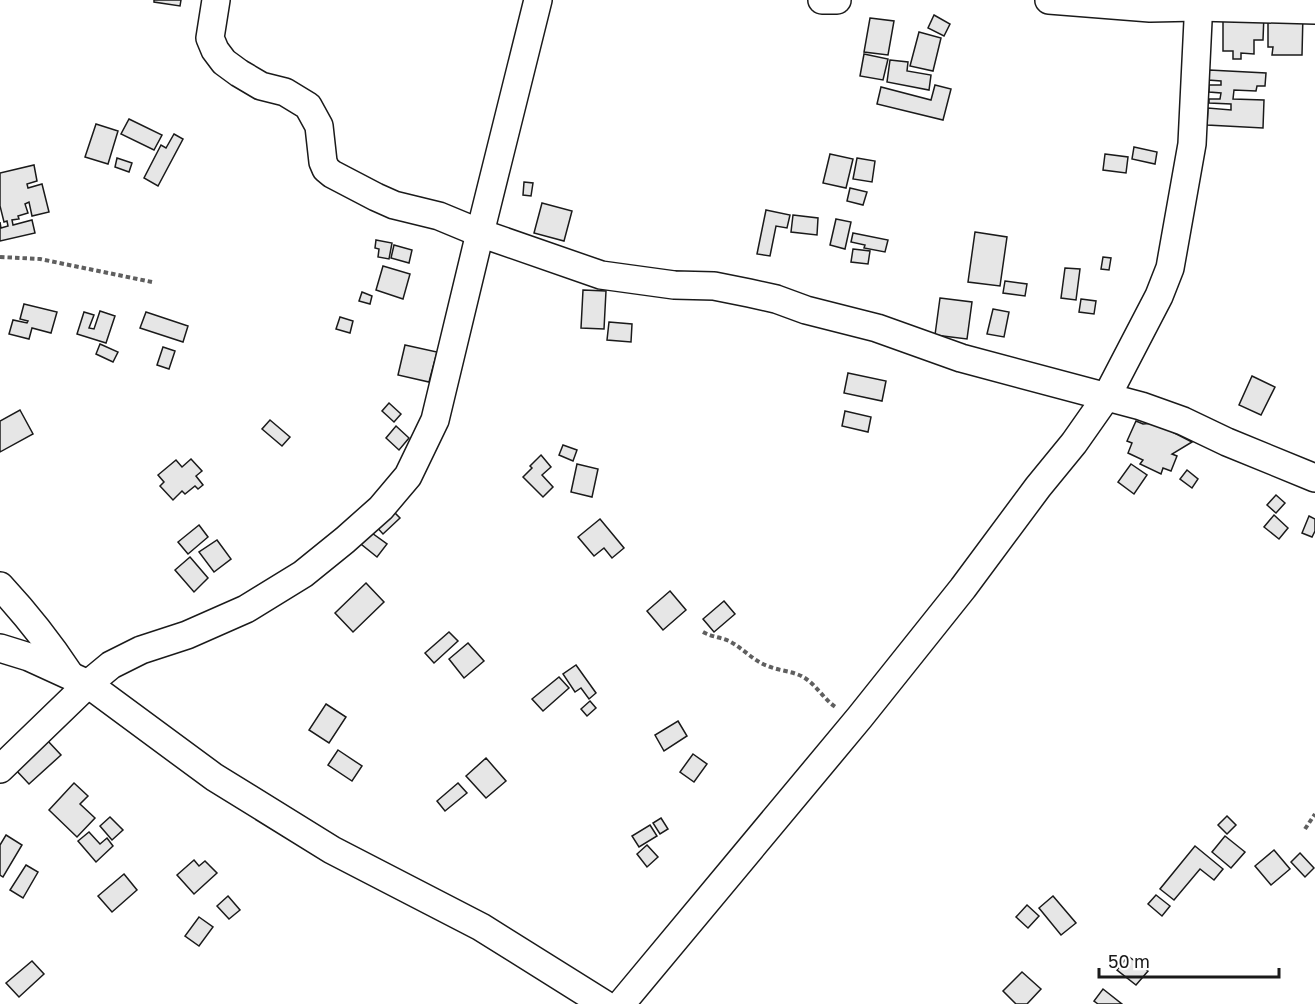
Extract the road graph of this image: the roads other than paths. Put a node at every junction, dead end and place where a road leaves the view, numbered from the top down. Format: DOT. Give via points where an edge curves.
graph roads {
  1 [pos="216,0"];
  2 [pos="538,0"];
  3 [pos="822,0"];
  4 [pos="837,0"];
  5 [pos="1049,0"];
  6 [pos="1198,4"];
  7 [pos="1315,10"];
  8 [pos="480,233"];
  9 [pos="1107,396"];
  10 [pos="1315,478"];
  11 [pos="0,586"];
  12 [pos="0,648"];
  13 [pos="79,680"];
  14 [pos="0,768"];
  15 [pos="604,1004"];
  16 [pos="621,1004"];
  1 -- 8 [label="street" via="210,38 214,50 239,73 308,106 319,126 323,162 332,174 394,205 439,216"];
  2 -- 8 [label="street"];
  3 -- 4 [label="street"];
  5 -- 6 [label="street" via="1150,8"];
  6 -- 7 [label="street"];
  6 -- 9 [label="street" via="1192,144 1170,268"];
  8 -- 9 [label="street" via="601,275 714,286 767,297 878,328 962,358"];
  8 -- 13 [label="street" via="435,420 408,476 381,508 303,574 246,609 141,650"];
  9 -- 10 [label="street" via="1183,422"];
  9 -- 16 [label="street" via="860,717"];
  11 -- 13 [label="street"];
  12 -- 13 [label="street"];
  13 -- 14 [label="street"];
  13 -- 15 [label="street" via="224,783 332,850 481,927"];
}
